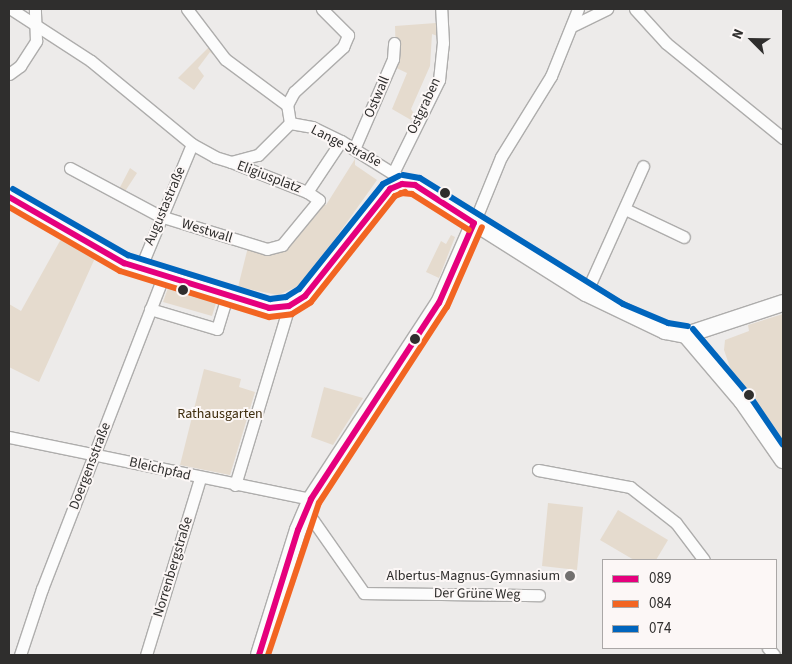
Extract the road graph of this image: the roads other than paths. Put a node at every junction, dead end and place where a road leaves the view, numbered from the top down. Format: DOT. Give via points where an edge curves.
graph roads {
  1 [pos="11,9"];
  2 [pos="35,9"];
  3 [pos="187,9"];
  4 [pos="322,9"];
  5 [pos="441,9"];
  6 [pos="578,9"];
  7 [pos="607,9"];
  8 [pos="635,9"];
  9 [pos="34,25"];
  10 [pos="574,25"];
  11 [pos="394,43"];
  12 [pos="9,74"];
  13 [pos="286,105"];
  14 [pos="290,123"];
  15 [pos="783,138"];
  16 [pos="341,141"];
  17 [pos="192,144"];
  18 [pos="354,149"];
  19 [pos="231,162"];
  20 [pos="644,166"];
  21 [pos="70,168"];
  22 [pos="398,177"];
  23 [pos="307,192"];
  24 [pos="9,197"];
  25 [pos="625,209"];
  26 [pos="160,216"];
  27 [pos="474,222"];
  28 [pos="684,237"];
  29 [pos="140,269"];
  30 [pos="163,277"];
  31 [pos="586,293"];
  32 [pos="227,297"];
  33 [pos="783,303"];
  34 [pos="290,306"];
  35 [pos="150,309"];
  36 [pos="686,335"];
  37 [pos="9,437"];
  38 [pos="94,455"];
  39 [pos="783,460"];
  40 [pos="538,470"];
  41 [pos="200,478"];
  42 [pos="235,485"];
  43 [pos="311,499"];
  44 [pos="304,514"];
  45 [pos="703,559"];
  46 [pos="539,595"];
  47 [pos="20,655"];
  48 [pos="146,655"];
  49 [pos="259,655"];
  1 -- 9 [label="street"];
  2 -- 9 [label="street"];
  3 -- 13 [label="street" via="225,59"];
  4 -- 13 [label="street" via="348,35 343,47 294,92"];
  5 -- 22 [label="street, Ostgraben" via="443,44 439,80"];
  6 -- 10 [label="street"];
  7 -- 10 [label="street"];
  8 -- 15 [label="street" via="666,43"];
  9 -- 12 [label="street" via="36,41 20,66"];
  9 -- 17 [label="street" via="91,61"];
  10 -- 27 [label="street" via="551,76 500,157"];
  11 -- 18 [label="street, Ostwall" via="393,60"];
  13 -- 14 [label="street"];
  14 -- 16 [label="street, Lange Straße" via="312,127"];
  14 -- 19 [label="street" via="258,154"];
  16 -- 18 [label="street, Lange Straße"];
  16 -- 23 [label="street, Eligiusplatz"];
  17 -- 19 [label="street"];
  17 -- 26 [label="street, Augustastraße"];
  18 -- 22 [label="street, Lange Straße"];
  19 -- 23 [label="street, Eligiusplatz"];
  20 -- 25 [label="street"];
  21 -- 26 [label="street, Westwall"];
  22 -- 27 [label="main road, Lange Straße"];
  22 -- 34 [label="main road" via="305,296"];
  23 -- 26 [label="street, Westwall" via="320,200 282,245 267,249"];
  24 -- 29 [label="main road" via="105,254"];
  25 -- 28 [label="street"];
  25 -- 31 [label="street"];
  26 -- 29 [label="street, Augustastraße"];
  27 -- 31 [label="main road, Lange Straße"];
  27 -- 43 [label="main road" via="438,303"];
  29 -- 30 [label="main road"];
  30 -- 32 [label="main road"];
  30 -- 35 [label="street, Doergensstraße"];
  31 -- 36 [label="main road, Lange Straße" via="665,331"];
  32 -- 34 [label="main road" via="268,308"];
  32 -- 35 [label="street" via="217,329"];
  33 -- 36 [label="main road"];
  34 -- 42 [label="street"];
  35 -- 38 [label="street, Doergensstraße"];
  36 -- 39 [label="main road" via="742,401"];
  37 -- 38 [label="street, Bleichpfad"];
  38 -- 41 [label="street, Bleichpfad"];
  38 -- 47 [label="street, Doergensstraße"];
  40 -- 45 [label="street" via="630,486 676,523"];
  41 -- 42 [label="street, Bleichpfad"];
  41 -- 48 [label="street, Norrenbergstraße"];
  42 -- 43 [label="street, Bleichpfad"];
  43 -- 44 [label="main road"];
  44 -- 46 [label="street, Der Grüne Weg" via="310,516 364,593"];
  44 -- 49 [label="main road"];
}
